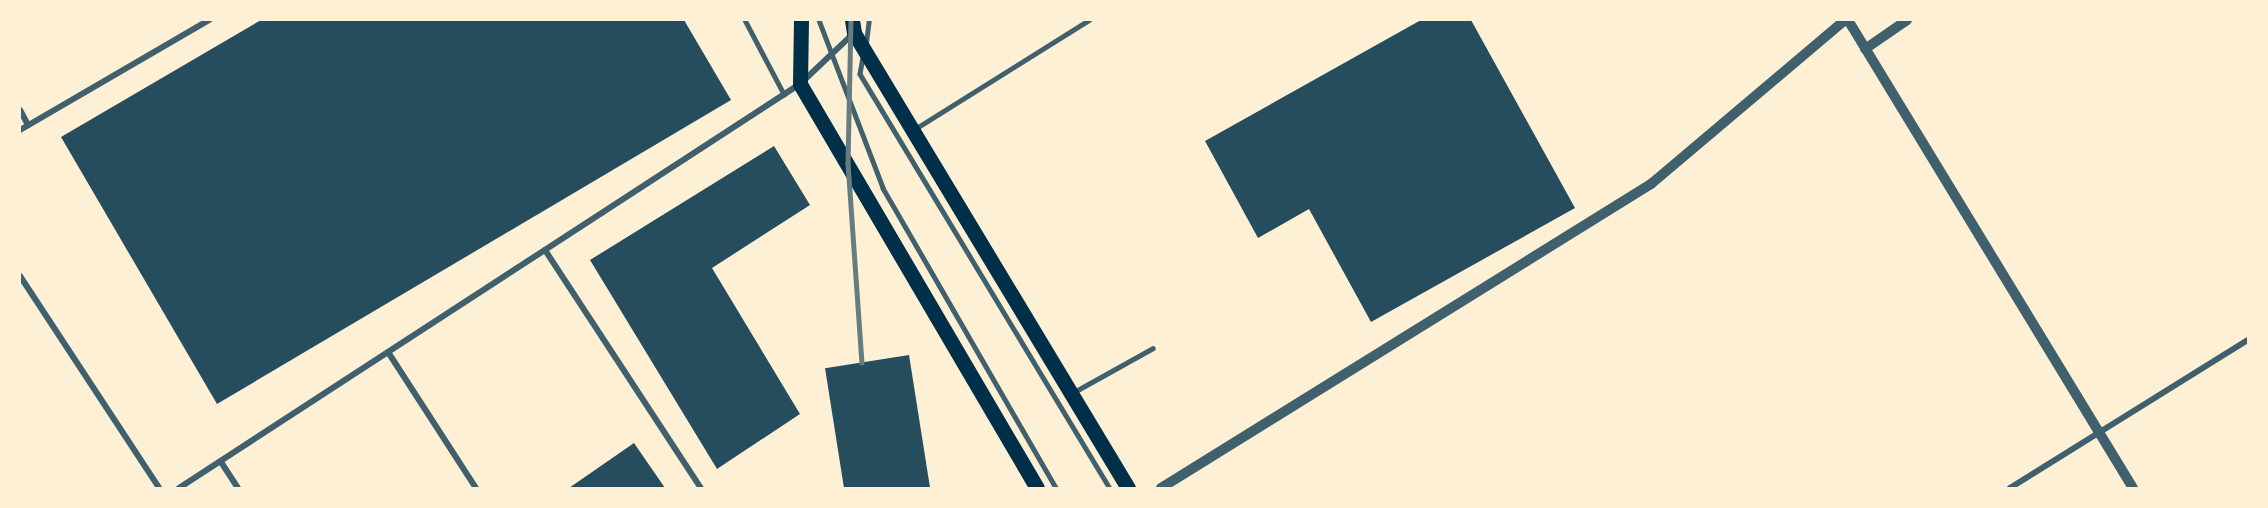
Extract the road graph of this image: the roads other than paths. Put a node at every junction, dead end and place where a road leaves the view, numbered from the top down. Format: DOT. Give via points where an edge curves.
graph roads {
  1 [pos="208,20"];
  2 [pos="746,20"];
  3 [pos="801,20"];
  4 [pos="819,20"];
  5 [pos="869,20"];
  6 [pos="1089,20"];
  7 [pos="1846,20"];
  8 [pos="1907,20"];
  9 [pos="853,26"];
  10 [pos="1865,49"];
  11 [pos="834,50"];
  12 [pos="864,51"];
  13 [pos="800,84"];
  14 [pos="784,94"];
  15 [pos="20,110"];
  16 [pos="28,125"];
  17 [pos="20,130"];
  18 [pos="913,130"];
  19 [pos="545,250"];
  20 [pos="20,276"];
  21 [pos="2248,340"];
  22 [pos="1153,348"];
  23 [pos="388,352"];
  24 [pos="1071,394"];
  25 [pos="2100,432"];
  26 [pos="221,462"];
  27 [pos="159,489"];
  28 [pos="179,489"];
  29 [pos="238,489"];
  30 [pos="476,489"];
  31 [pos="701,489"];
  32 [pos="1037,489"];
  33 [pos="1056,489"];
  34 [pos="1110,489"];
  35 [pos="1128,489"];
  36 [pos="1161,489"];
  37 [pos="2010,489"];
  38 [pos="2133,489"];
  1 -- 16 [label="street"];
  2 -- 14 [label="lane"];
  3 -- 13 [label="main road"];
  4 -- 11 [label="lane"];
  5 -- 12 [label="lane"];
  6 -- 18 [label="lane"];
  7 -- 10 [label="street"];
  7 -- 36 [label="street" via="1651,184"];
  8 -- 10 [label="street"];
  9 -- 11 [label="street"];
  9 -- 12 [label="main road"];
  10 -- 25 [label="street"];
  11 -- 13 [label="street"];
  11 -- 33 [label="lane" via="883,188"];
  12 -- 18 [label="main road"];
  12 -- 34 [label="lane" via="860,75"];
  13 -- 14 [label="street"];
  13 -- 32 [label="main road"];
  14 -- 19 [label="street"];
  15 -- 16 [label="street"];
  16 -- 17 [label="street"];
  18 -- 24 [label="main road"];
  19 -- 23 [label="street"];
  19 -- 31 [label="street"];
  20 -- 27 [label="street"];
  21 -- 25 [label="street"];
  22 -- 24 [label="lane"];
  23 -- 26 [label="street"];
  23 -- 30 [label="street"];
  24 -- 35 [label="main road"];
  25 -- 37 [label="street"];
  25 -- 38 [label="street"];
  26 -- 28 [label="street"];
  26 -- 29 [label="street"];
}
